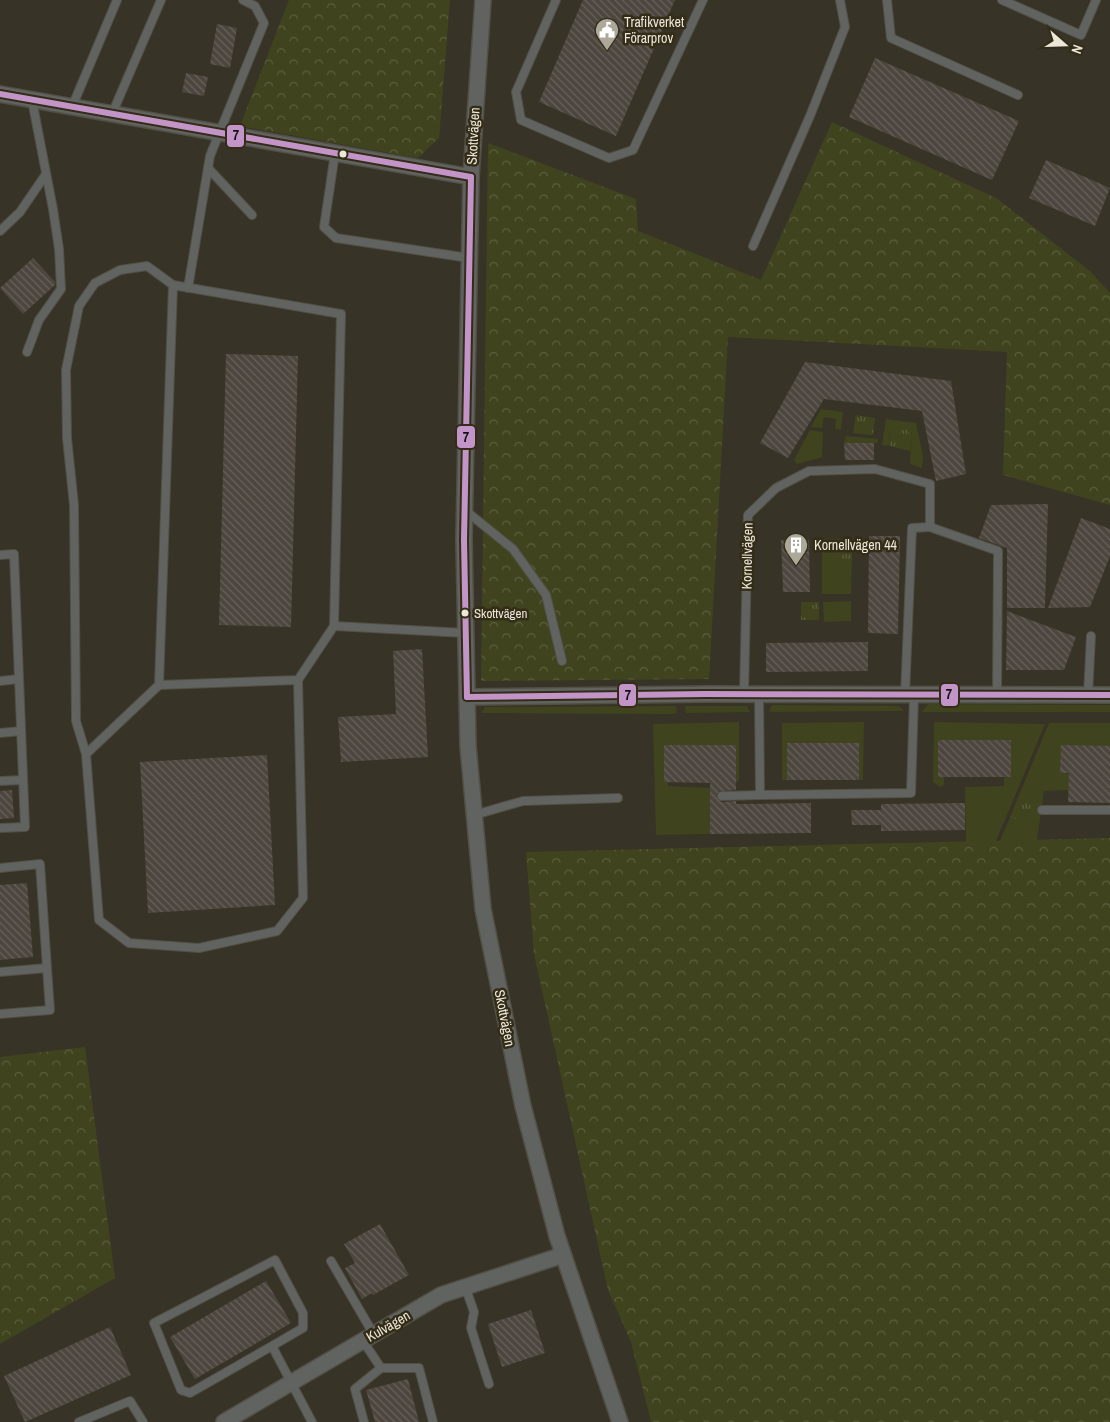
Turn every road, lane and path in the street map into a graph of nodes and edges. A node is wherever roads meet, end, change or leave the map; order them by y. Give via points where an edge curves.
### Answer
1 (117, 0) edge
2 (161, 0) edge
3 (243, 0) edge
4 (482, 0) edge
5 (556, 0) edge
6 (703, 0) edge
7 (840, 0) edge
8 (887, 0) edge
9 (1002, 0) edge
10 (1096, 0) edge
11 (0, 94) edge
12 (1018, 94) dead end
13 (32, 100) junction
14 (72, 107) junction
15 (112, 114) junction
16 (220, 132) junction
17 (335, 153) junction
18 (208, 168) junction
19 (46, 174) junction
20 (471, 177) junction
21 (252, 215) dead end
22 (0, 230) edge
23 (753, 246) dead end
24 (469, 258) junction
25 (173, 285) junction
26 (188, 288) junction
27 (27, 352) dead end
28 (464, 509) junction
29 (930, 527) junction
30 (0, 555) edge
31 (334, 626) junction
32 (465, 634) junction
33 (1091, 636) dead end
34 (562, 661) dead end
35 (19, 680) junction
36 (298, 680) junction
37 (0, 681) edge
38 (159, 685) junction
39 (744, 694) junction
40 (760, 694) junction
41 (910, 695) junction
42 (997, 695) junction
43 (1088, 695) junction
44 (1110, 695) edge
45 (467, 697) junction
46 (21, 731) junction
47 (0, 732) edge
48 (86, 754) junction
49 (23, 780) junction
50 (0, 781) edge
51 (760, 795) junction
52 (722, 796) dead end
53 (618, 798) dead end
54 (1042, 810) dead end
55 (1110, 810) edge
56 (474, 815) junction
57 (0, 828) edge
58 (0, 868) edge
59 (47, 968) junction
60 (0, 972) edge
61 (0, 1014) edge
62 (563, 1255) junction
63 (331, 1261) dead end
64 (465, 1286) junction
65 (368, 1338) junction
66 (272, 1346) junction
67 (381, 1368) junction
68 (292, 1382) junction
69 (488, 1384) dead end
70 (79, 1422) edge
71 (143, 1422) edge
72 (224, 1422) edge
73 (312, 1422) edge
74 (364, 1422) edge
75 (433, 1422) edge
76 (620, 1422) edge

1 - 14 lane
2 - 15 lane
3 - 16 lane via 255,6 264,23
4 - 20 street, Skottvägen
5 - 6 lane via 516,92 521,120 609,158 633,150
7 - 23 lane via 845,27
8 - 12 lane via 891,38
9 - 10 lane via 1080,34
11 - 13 street
13 - 14 street
13 - 19 lane
14 - 15 street
15 - 16 street
16 - 17 street
16 - 18 lane
17 - 20 street
17 - 24 lane via 324,227 336,238
18 - 21 lane
18 - 26 lane
19 - 22 lane via 20,212
19 - 27 lane via 59,249 61,289 39,320
20 - 24 street, Skottvägen
24 - 28 street, Skottvägen
25 - 26 lane
25 - 38 lane
25 - 48 lane via 147,266 120,270 95,283 79,306 66,370 67,438 74,505 76,721
26 - 31 lane via 341,314
28 - 32 street, Skottvägen
28 - 34 lane via 513,549 546,595
29 - 39 lane, Kornellvägen via 930,484 875,469 809,471 776,488 748,515
29 - 41 lane via 912,528
29 - 42 lane via 998,551
30 - 35 lane via 14,554
31 - 32 lane
31 - 36 lane
32 - 45 street, Skottvägen
33 - 43 lane
35 - 37 lane
35 - 46 lane
36 - 38 lane
36 - 48 lane via 303,898 277,931 199,948 129,943 100,920
38 - 48 lane
39 - 40 street
39 - 45 street
40 - 41 street
40 - 51 lane
41 - 42 street
41 - 51 lane via 910,793
42 - 43 street
43 - 44 street
45 - 56 street, Skottvägen
46 - 47 lane
46 - 49 lane
49 - 50 lane
49 - 57 lane via 25,827
51 - 52 lane
53 - 56 lane via 523,801
54 - 55 lane
56 - 62 street, Skottvägen via 483,909 523,1106
58 - 59 lane via 40,864
59 - 60 lane
59 - 61 lane via 50,1010
62 - 64 street, Kulvägen
62 - 76 street, Skottvägen
63 - 65 lane
64 - 65 street, Kulvägen via 441,1295
64 - 69 lane via 474,1312 471,1328
65 - 67 lane
65 - 68 street, Kulvägen
66 - 66 lane via 303,1328 303,1312 275,1260 154,1323 181,1390 190,1393
66 - 68 lane
67 - 74 lane via 355,1389
67 - 75 lane via 419,1368
68 - 72 street, Kulvägen
68 - 73 lane
70 - 71 lane via 130,1401

